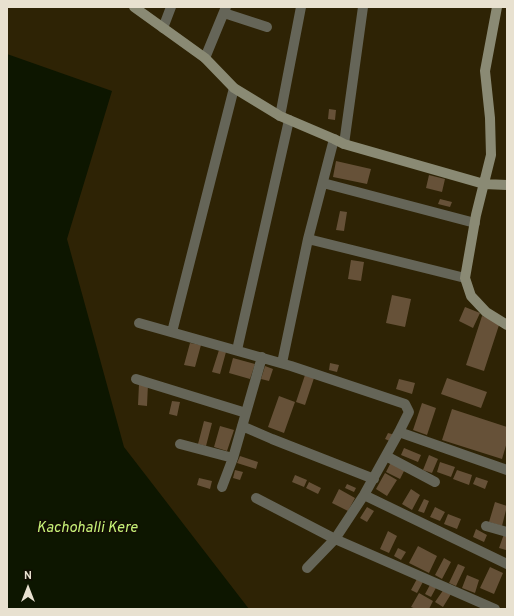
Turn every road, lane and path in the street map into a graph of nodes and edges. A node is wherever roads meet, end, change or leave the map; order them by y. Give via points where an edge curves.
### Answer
1 (134, 7) edge
2 (171, 7) edge
3 (301, 7) edge
4 (363, 7) edge
5 (498, 7) edge
6 (225, 10) edge
7 (267, 27) dead end
8 (162, 28) junction
9 (205, 58) junction
10 (234, 88) junction
11 (284, 118) junction
12 (334, 138) junction
13 (344, 144) junction
14 (323, 183) junction
15 (484, 184) junction
16 (507, 185) edge
17 (475, 223) junction
18 (308, 238) junction
19 (465, 278) junction
20 (139, 323) dead end
21 (507, 325) edge
22 (172, 332) junction
23 (237, 350) junction
24 (262, 357) junction
25 (282, 363) junction
26 (136, 379) dead end
27 (246, 413) junction
28 (242, 426) junction
29 (399, 432) junction
30 (180, 444) dead end
31 (386, 456) junction
32 (233, 458) junction
33 (507, 470) edge
34 (374, 479) junction
35 (435, 482) dead end
36 (222, 487) dead end
37 (364, 495) junction
38 (256, 498) dead end
39 (486, 526) dead end
40 (507, 532) edge
41 (335, 539) junction
42 (507, 564) edge
43 (307, 568) dead end
44 (495, 609) edge

1 - 8 street
2 - 8 street
3 - 11 street
4 - 13 street
5 - 15 street via 485,71 492,155
6 - 7 street
6 - 9 street
8 - 9 street
9 - 10 street
10 - 11 street
10 - 22 street
11 - 12 street
11 - 23 street
12 - 13 street
12 - 14 street
13 - 15 street
14 - 17 street
14 - 18 street
15 - 16 street
15 - 17 street
17 - 19 street
18 - 19 street
18 - 25 street
19 - 21 street via 471,296 486,312
20 - 22 street
22 - 23 street
23 - 24 street
24 - 25 street
24 - 27 street
25 - 29 street via 405,404 408,412
26 - 27 street
27 - 28 street
28 - 32 street
28 - 34 street
29 - 31 street
29 - 33 street
30 - 32 street
31 - 34 street
31 - 35 street
32 - 36 street
34 - 37 street
37 - 41 street
37 - 42 street
38 - 41 street
39 - 40 street
41 - 43 street
41 - 44 street

